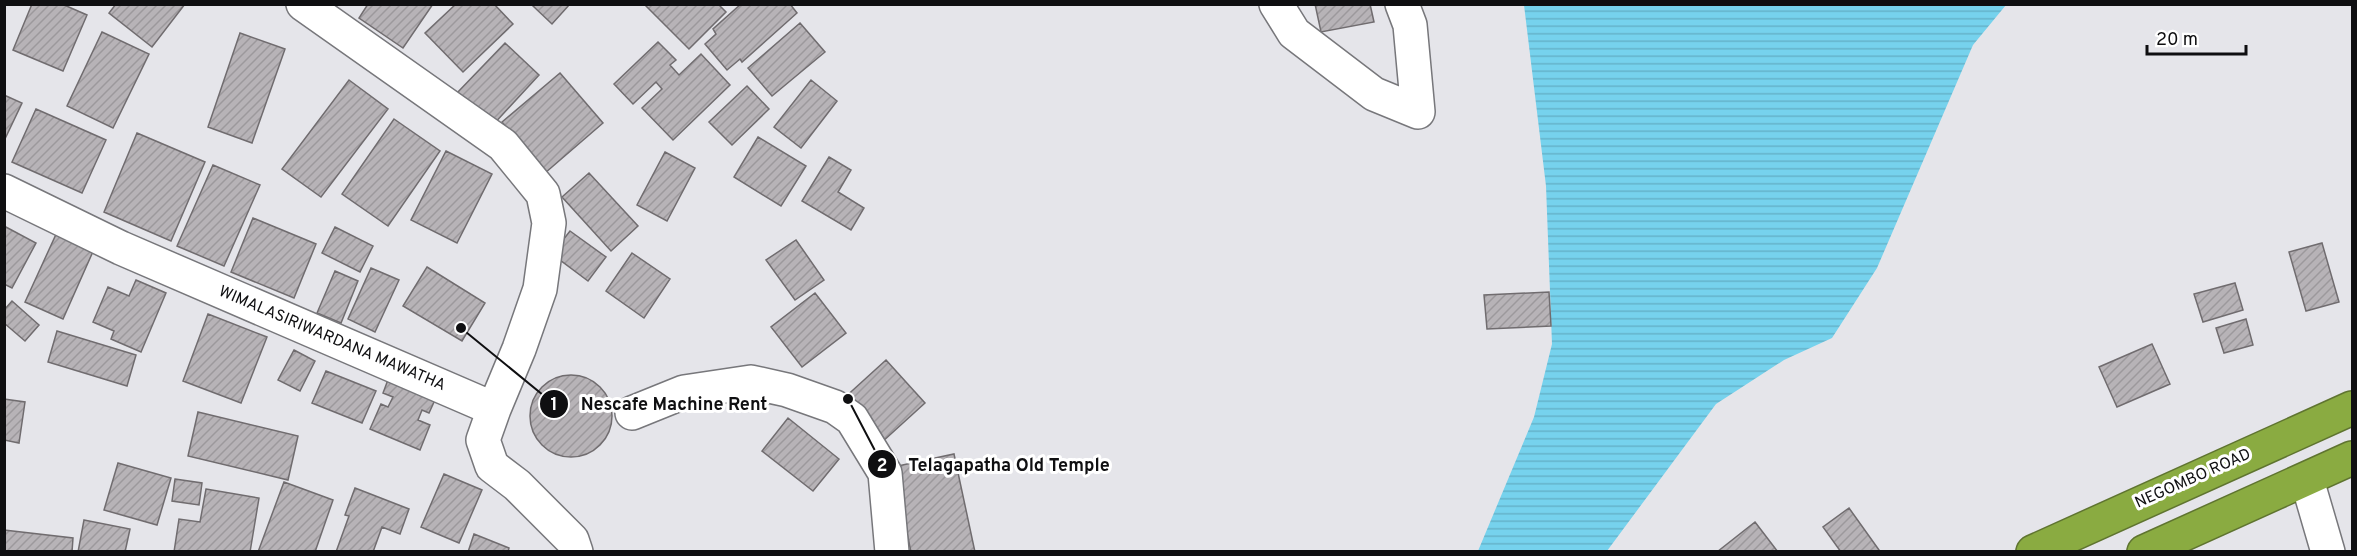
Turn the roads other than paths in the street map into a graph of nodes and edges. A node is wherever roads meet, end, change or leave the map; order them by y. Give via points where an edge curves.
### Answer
1 (303, 4) edge
2 (1276, 4) edge
3 (1402, 4) edge
4 (4, 191) edge
5 (494, 409) junction
6 (2345, 410) edge
7 (632, 413) dead end
8 (2352, 458) edge
9 (2307, 480) junction
10 (576, 552) edge
11 (892, 552) edge
12 (2034, 552) edge
13 (2144, 552) edge
14 (2328, 552) edge

1 - 5 street via 503,145 543,194 549,223 540,289
2 - 3 street via 1294,33 1374,94 1418,112 1410,25
4 - 5 street, WIMALASIRIWARDANA MAWATHA via 121,248
5 - 10 street via 483,440 492,466 517,485 572,540
6 - 12 highway, NEGOMBO ROAD
7 - 11 street via 684,392 752,382 835,407 852,419 885,473
8 - 9 highway
9 - 13 highway
9 - 14 street

